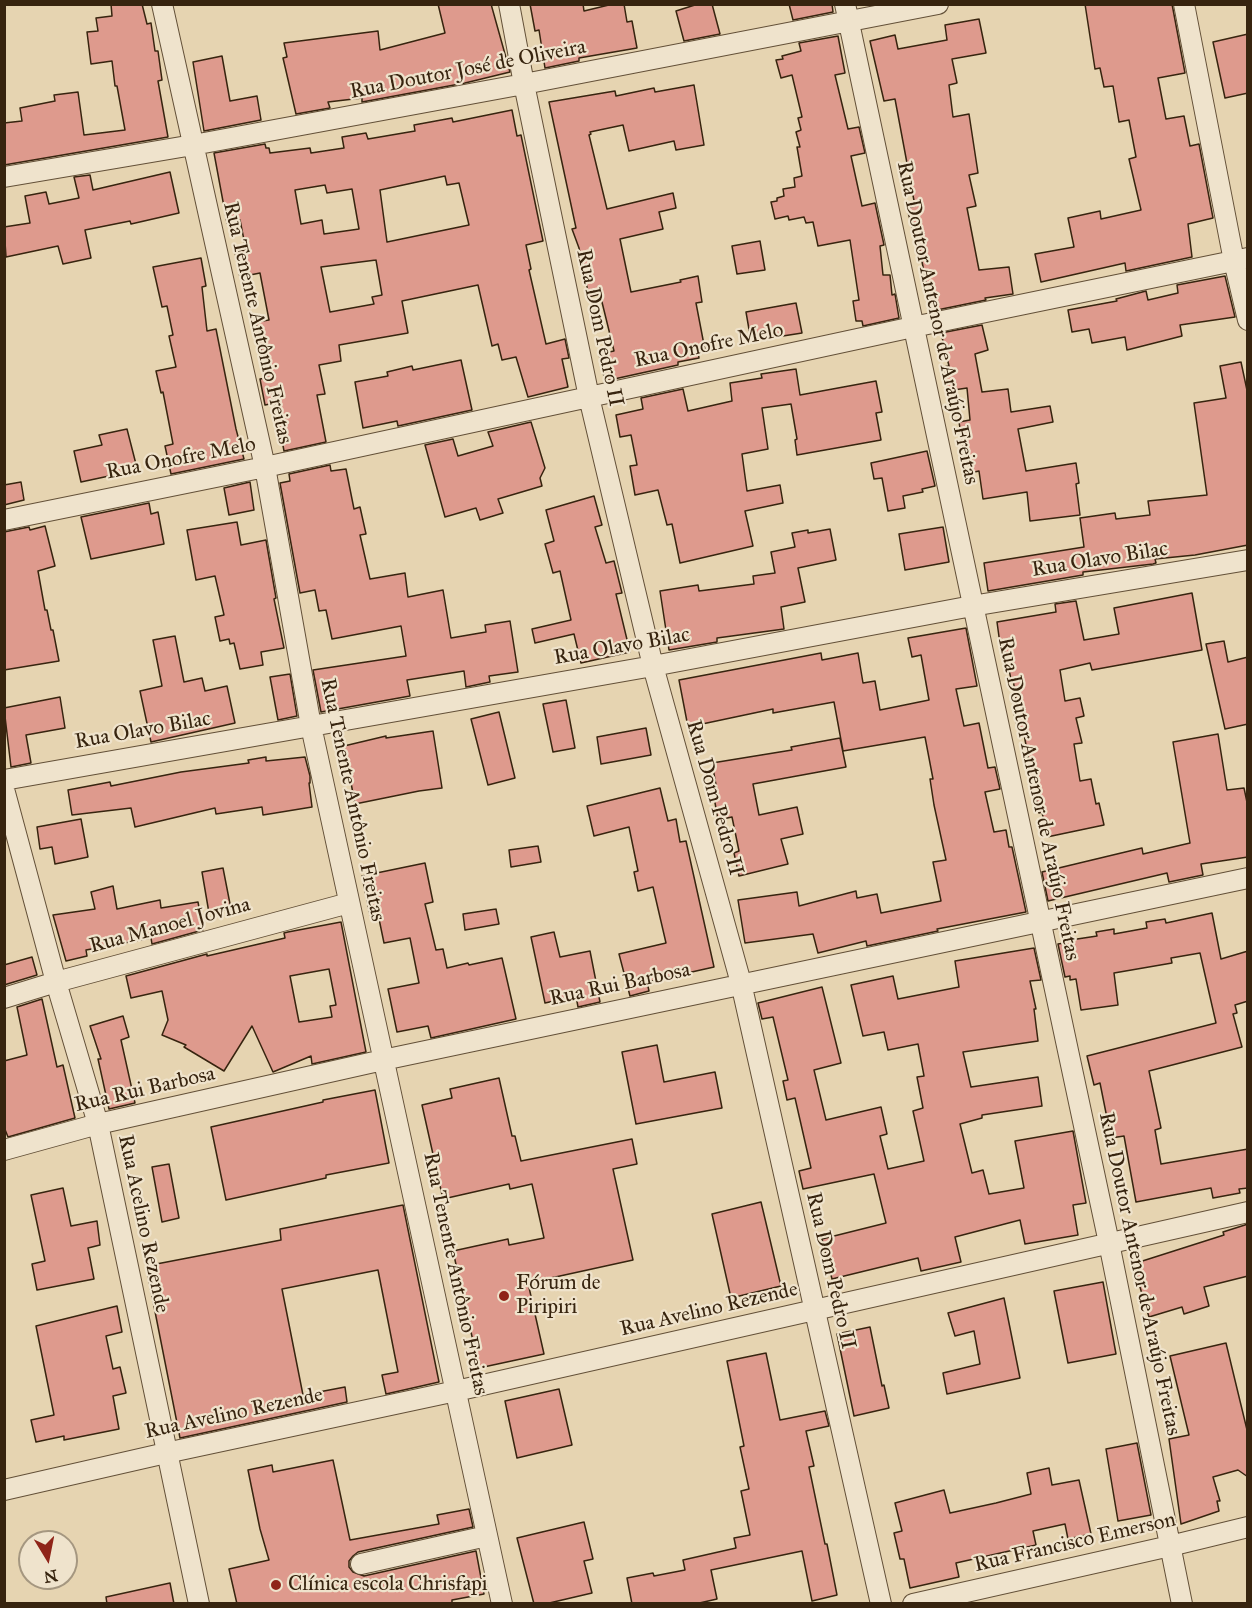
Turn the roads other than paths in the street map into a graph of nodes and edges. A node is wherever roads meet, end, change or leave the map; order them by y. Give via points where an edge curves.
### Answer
1 (162, 4) edge
2 (509, 4) edge
3 (938, 4) edge
4 (1184, 4) edge
5 (847, 13) edge
6 (524, 84) junction
7 (193, 145) junction
8 (4, 177) edge
9 (1241, 259) edge
10 (1248, 320) edge
11 (913, 327) junction
12 (589, 397) junction
13 (265, 467) junction
14 (4, 520) edge
15 (1248, 560) edge
16 (972, 606) junction
17 (653, 666) junction
18 (311, 726) junction
19 (4, 780) edge
20 (4, 789) edge
21 (1248, 878) edge
22 (349, 903) junction
23 (1040, 922) junction
24 (56, 982) junction
25 (741, 983) junction
26 (4, 998) edge
27 (383, 1060) junction
28 (98, 1124) junction
29 (4, 1150) edge
30 (1248, 1212) edge
31 (1109, 1243) junction
32 (814, 1311) junction
33 (456, 1391) junction
34 (166, 1453) junction
35 (4, 1490) edge
36 (1248, 1527) edge
37 (487, 1536) junction
38 (1170, 1546) junction
39 (361, 1564) dead end
40 (199, 1604) edge
41 (502, 1604) edge
42 (881, 1604) edge
43 (912, 1604) edge
44 (1182, 1604) edge

1 - 7 street, Rua Tenente Antônio Freitas
2 - 6 street, Rua Dom Pedro II
3 - 5 street, Rua Doutor José de Oliveira
4 - 9 street
5 - 6 street, Rua Doutor José de Oliveira
5 - 11 street, Rua Doutor Antenor de Araújo Freitas
6 - 7 street, Rua Doutor José de Oliveira
6 - 12 street, Rua Dom Pedro II
7 - 8 street, Rua Doutor José de Oliveira
7 - 13 street, Rua Tenente Antônio Freitas
9 - 10 street
9 - 11 street, Rua Onofre Melo
11 - 12 street, Rua Onofre Melo
11 - 16 street, Rua Doutor Antenor de Araújo Freitas
12 - 13 street, Rua Onofre Melo
12 - 17 street, Rua Dom Pedro II
13 - 14 street, Rua Onofre Melo
13 - 18 street, Rua Tenente Antônio Freitas
15 - 16 street, Rua Olavo Bilac
16 - 17 street, Rua Olavo Bilac
16 - 23 street, Rua Doutor Antenor de Araújo Freitas
17 - 18 street, Rua Olavo Bilac
17 - 25 street, Rua Dom Pedro II
18 - 19 street, Rua Olavo Bilac
18 - 22 street, Rua Tenente Antônio Freitas
20 - 24 street, Rua Acelino Rezende
21 - 23 street, Rua Rui Barbosa
22 - 24 street, Rua Manoel Jovina
22 - 27 street, Rua Tenente Antônio Freitas
23 - 25 street, Rua Rui Barbosa
23 - 31 street, Rua Doutor Antenor de Araújo Freitas
24 - 26 street, Rua Manoel Jovina
24 - 28 street, Rua Acelino Rezende
25 - 27 street, Rua Rui Barbosa
25 - 32 street, Rua Dom Pedro II
27 - 28 street, Rua Rui Barbosa
27 - 33 street, Rua Tenente Antônio Freitas
28 - 29 street, Rua Rui Barbosa
28 - 34 street, Rua Acelino Rezende
30 - 31 street, Rua Avelino Rezende
31 - 32 street, Rua Avelino Rezende
31 - 38 street, Rua Doutor Antenor de Araújo Freitas
32 - 33 street, Rua Avelino Rezende
32 - 42 street, Rua Dom Pedro II
33 - 34 street, Rua Avelino Rezende
33 - 37 street, Rua Tenente Antônio Freitas
34 - 35 street, Rua Avelino Rezende
34 - 40 street, Rua Acelino Rezende
36 - 38 street, Rua Francisco Emerson
37 - 39 street
37 - 41 street, Rua Tenente Antônio Freitas
38 - 43 street, Rua Francisco Emerson
38 - 44 street, Rua Doutor Antenor de Araújo Freitas

